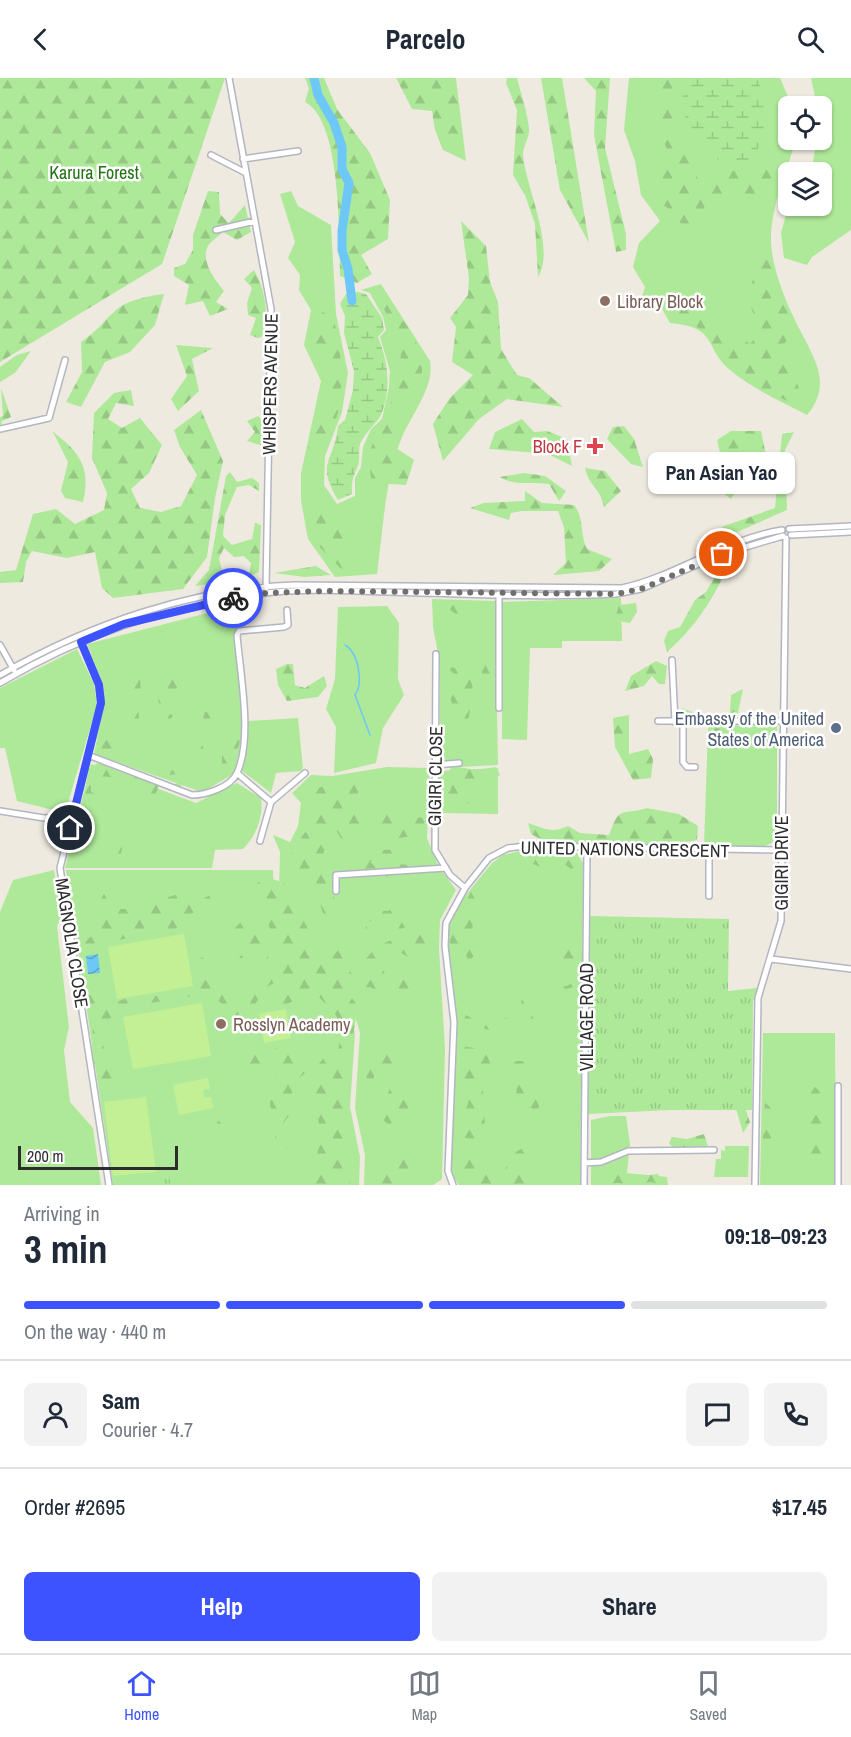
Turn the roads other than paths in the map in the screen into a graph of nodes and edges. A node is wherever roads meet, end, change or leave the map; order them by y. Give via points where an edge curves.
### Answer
1 (229, 78) edge
2 (298, 152) dead end
3 (211, 155) dead end
4 (243, 159) junction
5 (246, 173) junction
6 (255, 221) junction
7 (216, 230) dead end
8 (65, 360) dead end
9 (0, 429) edge
10 (851, 526) edge
11 (851, 532) edge
12 (786, 534) junction
13 (266, 586) junction
14 (450, 590) junction
15 (267, 593) junction
16 (499, 594) junction
17 (286, 610) dead end
18 (80, 639) junction
19 (0, 645) edge
20 (435, 654) dead end
21 (672, 660) dead end
22 (15, 669) junction
23 (0, 675) edge
24 (0, 683) edge
25 (500, 708) dead end
26 (658, 721) dead end
27 (675, 722) junction
28 (683, 722) junction
29 (782, 722) junction
30 (88, 756) junction
31 (459, 763) dead end
32 (435, 765) junction
33 (695, 767) dead end
34 (237, 773) junction
35 (304, 773) dead end
36 (271, 802) junction
37 (0, 811) edge
38 (72, 817) junction
39 (260, 841) dead end
40 (587, 848) junction
41 (709, 850) junction
42 (782, 850) junction
43 (446, 868) junction
44 (465, 888) junction
45 (336, 891) dead end
46 (708, 896) dead end
47 (771, 958) junction
48 (851, 969) edge
49 (838, 1086) dead end
50 (714, 1150) dead end
51 (584, 1163) junction
52 (109, 1185) edge
53 (453, 1185) edge
54 (584, 1185) edge
55 (755, 1185) edge
56 (838, 1185) edge

1 - 4 street, WHISPERS AVENUE
2 - 4 street
3 - 5 street
4 - 5 street, WHISPERS AVENUE
5 - 6 street, WHISPERS AVENUE
6 - 7 street
6 - 13 street, WHISPERS AVENUE via 272,309
8 - 9 street via 49,418
10 - 12 street
11 - 12 street
12 - 14 street via 736,542 622,588
12 - 16 street via 722,554 627,593
12 - 29 street, GIGIRI DRIVE
13 - 14 street
13 - 15 street, WHISPERS AVENUE
13 - 18 street via 137,614
14 - 15 street
14 - 16 street
15 - 18 street via 169,612
16 - 25 street
17 - 34 street via 288,625 239,631 237,635 244,736
18 - 22 street
18 - 30 street, MAGNOLIA CLOSE via 99,685 101,703
19 - 22 street
20 - 32 street, GIGIRI CLOSE
21 - 27 street
22 - 23 street
22 - 24 street
26 - 27 street
27 - 28 street
28 - 29 street
28 - 33 street via 684,765
29 - 42 street, GIGIRI DRIVE
30 - 34 street via 192,795 212,791
30 - 38 street, MAGNOLIA CLOSE
31 - 32 street
32 - 43 street, GIGIRI CLOSE via 434,840
34 - 36 street
35 - 36 street
36 - 39 street
37 - 38 street via 44,818
38 - 52 street, MAGNOLIA CLOSE via 60,868
40 - 41 street, UNITED NATIONS CRESCENT
40 - 44 street, UNITED NATIONS CRESCENT via 508,848 489,858
40 - 51 street, VILLAGE ROAD
41 - 42 street, UNITED NATIONS CRESCENT
41 - 46 street
42 - 47 street, GIGIRI DRIVE via 782,921
43 - 44 street, GIGIRI CLOSE
43 - 45 street via 336,875
44 - 53 street, UNITED NATIONS CRESCENT via 452,907 445,931 454,1022 448,1171
47 - 48 street
47 - 55 street, GIGIRI DRIVE via 757,1005
49 - 56 street
50 - 51 street via 628,1151 601,1162
51 - 54 street, VILLAGE ROAD

